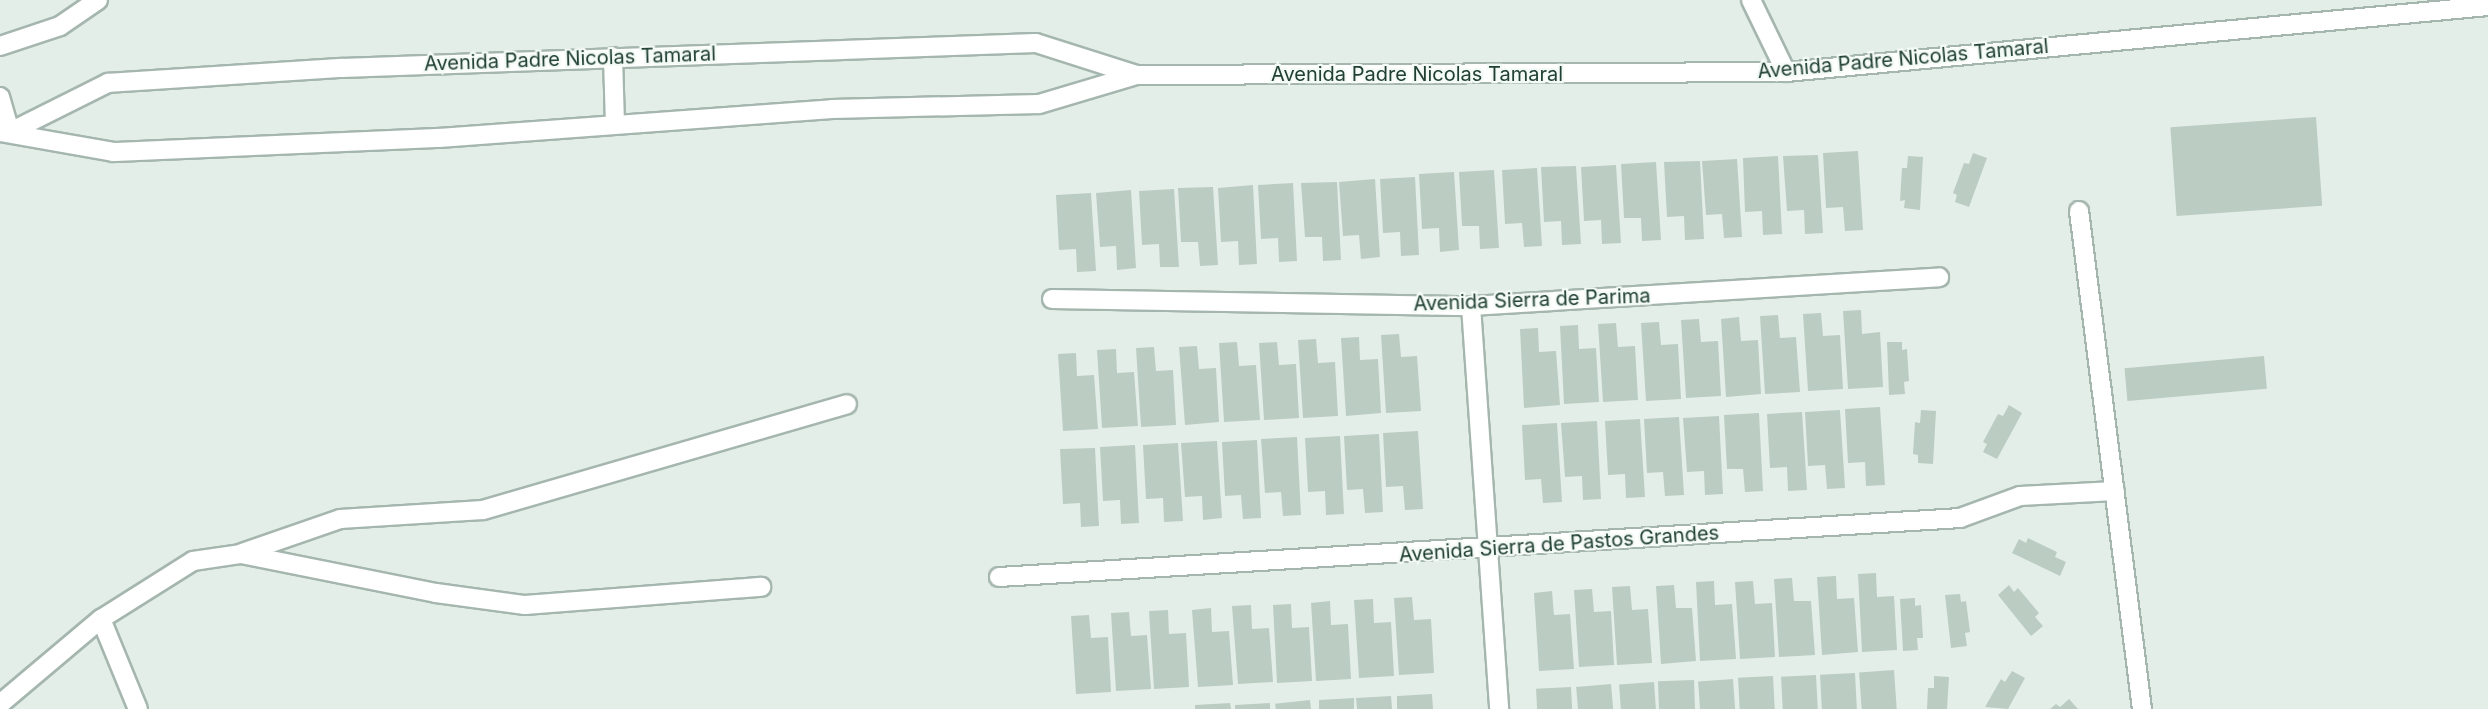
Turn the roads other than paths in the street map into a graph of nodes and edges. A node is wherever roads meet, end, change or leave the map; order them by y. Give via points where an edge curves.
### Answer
1 (98, 0) edge
2 (1751, 0) edge
3 (2488, 6) edge
4 (0, 46) edge
5 (613, 57) junction
6 (1786, 72) junction
7 (1136, 75) junction
8 (0, 97) edge
9 (615, 123) junction
10 (5, 132) edge
11 (2079, 210) dead end
12 (1939, 277) dead end
13 (1052, 299) dead end
14 (1472, 306) junction
15 (847, 404) dead end
16 (2115, 491) junction
17 (1489, 549) junction
18 (241, 554) junction
19 (999, 576) dead end
20 (761, 587) dead end
21 (101, 619) junction
22 (0, 704) edge
23 (138, 709) edge
24 (1499, 709) edge
25 (2142, 709) edge

1 - 4 street via 60,26
2 - 6 street
3 - 6 street, Avenida Padre Nicolas Tamaral
5 - 7 street, Avenida Padre Nicolas Tamaral via 1036,43
5 - 9 street
5 - 10 street, Avenida Padre Nicolas Tamaral via 108,83
6 - 7 street, Avenida Padre Nicolas Tamaral
7 - 9 street, Avenida Padre Nicolas Tamaral via 1039,104 832,110
8 - 10 street
9 - 10 street, Avenida Padre Nicolas Tamaral via 439,138 113,152
11 - 16 street
12 - 14 street, Avenida Sierra de Parima
13 - 14 street, Avenida Sierra de Parima
14 - 17 street
15 - 18 street via 483,510 340,519
16 - 17 street, Avenida Sierra de Pastos Grandes via 2020,496 1960,518
16 - 25 street
17 - 19 street, Avenida Sierra de Pastos Grandes
17 - 24 street
18 - 20 street via 436,593 525,605
18 - 21 street via 193,561
21 - 22 street
21 - 23 street

